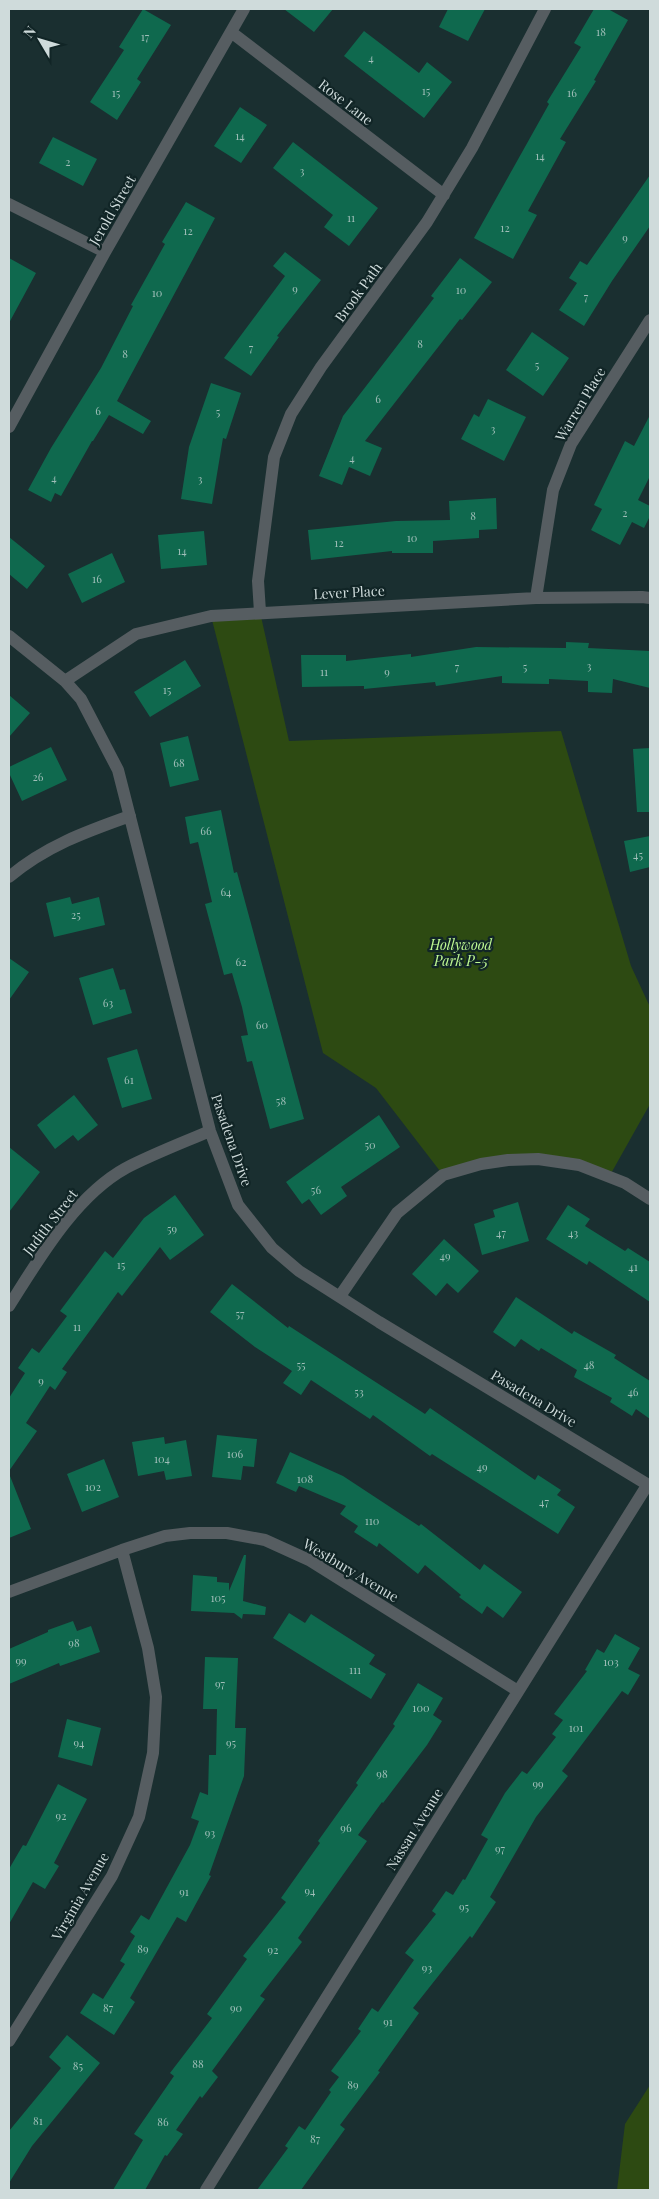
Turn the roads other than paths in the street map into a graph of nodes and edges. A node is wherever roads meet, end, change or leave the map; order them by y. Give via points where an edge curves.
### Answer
1 (244, 9) edge
2 (545, 9) edge
3 (231, 32) junction
4 (444, 195) junction
5 (9, 204) edge
6 (105, 252) junction
7 (650, 320) edge
8 (9, 428) edge
9 (536, 598) junction
10 (650, 598) edge
11 (260, 612) junction
12 (9, 636) edge
13 (65, 681) junction
14 (130, 816) junction
15 (9, 877) edge
16 (210, 1131) junction
17 (650, 1199) edge
18 (340, 1296) junction
19 (9, 1306) edge
20 (649, 1485) edge
21 (122, 1550) junction
22 (9, 1592) edge
23 (518, 1691) junction
24 (9, 2041) edge
25 (206, 2190) edge

1 - 3 street, Jerold Street
2 - 4 street, Brook Path
3 - 4 street, Rose Lane
3 - 6 street, Jerold Street
4 - 11 street, Brook Path via 321,367 292,414 274,457 258,581
5 - 6 street
6 - 8 street, Jerold Street
7 - 9 street, Warren Place via 571,444 553,490
9 - 10 street, Lever Place
9 - 11 street, Lever Place
11 - 13 street, Lever Place via 211,616 136,634
12 - 13 street, Pasadena Drive
13 - 14 street, Pasadena Drive via 81,699 118,770
14 - 15 street via 76,836 30,860
14 - 16 street, Pasadena Drive
16 - 18 street, Pasadena Drive via 238,1205 272,1248 299,1271
16 - 19 street, Judith Street via 125,1169 90,1196 70,1216
17 - 18 street via 624,1183 579,1165 538,1159 482,1164 443,1175 397,1213
18 - 20 street, Pasadena Drive
20 - 23 street, Nassau Avenue
21 - 22 street, Westbury Avenue
21 - 23 street, Westbury Avenue via 165,1536 190,1533 227,1533 265,1540 309,1560
21 - 24 street, Virginia Avenue via 148,1648 156,1697 153,1753 139,1817 112,1876
23 - 25 street, Nassau Avenue

